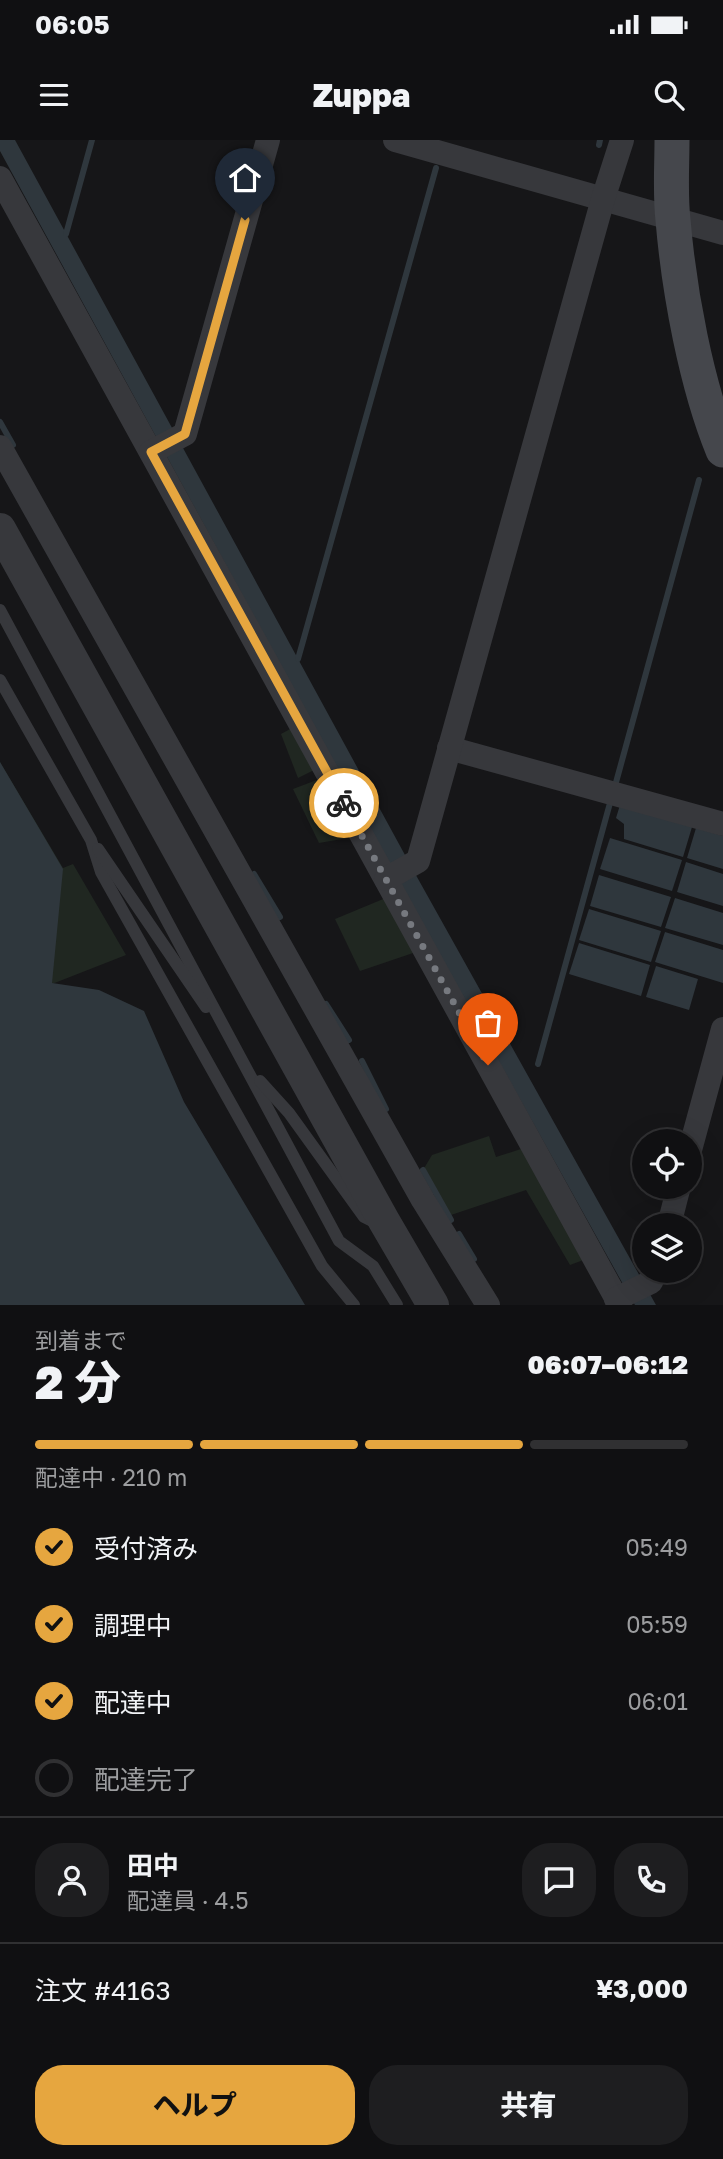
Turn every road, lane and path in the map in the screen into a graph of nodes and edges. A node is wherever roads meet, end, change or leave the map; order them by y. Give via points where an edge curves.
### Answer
1 (268, 140) edge
2 (395, 140) edge
3 (622, 140) edge
4 (672, 140) edge
5 (0, 178) edge
6 (603, 199) junction
7 (672, 219) junction
8 (723, 233) edge
9 (0, 447) edge
10 (723, 450) edge
11 (153, 451) junction
12 (0, 529) edge
13 (0, 610) edge
14 (0, 680) edge
15 (449, 748) junction
16 (723, 824) edge
17 (92, 840) junction
18 (389, 877) junction
19 (723, 1029) edge
20 (246, 1067) junction
21 (696, 1129) edge
22 (389, 1230) junction
23 (643, 1283) edge
24 (619, 1300) edge
25 (354, 1305) edge
26 (397, 1305) edge
27 (433, 1305) edge
28 (488, 1305) edge

1 - 11 street via 185,434
2 - 6 street
3 - 6 street
4 - 7 main road
5 - 11 street
6 - 7 street
6 - 15 street
7 - 8 street
7 - 10 main road via 694,355
9 - 28 street via 424,1200
11 - 18 street
12 - 22 street
13 - 20 lane
14 - 17 lane
15 - 16 street
15 - 18 street via 418,861
17 - 20 lane
17 - 25 lane via 101,872 322,1266
18 - 24 street
19 - 21 street
20 - 22 lane via 289,1113 364,1217
20 - 26 lane via 339,1241 373,1266
22 - 27 street
23 - 24 street

